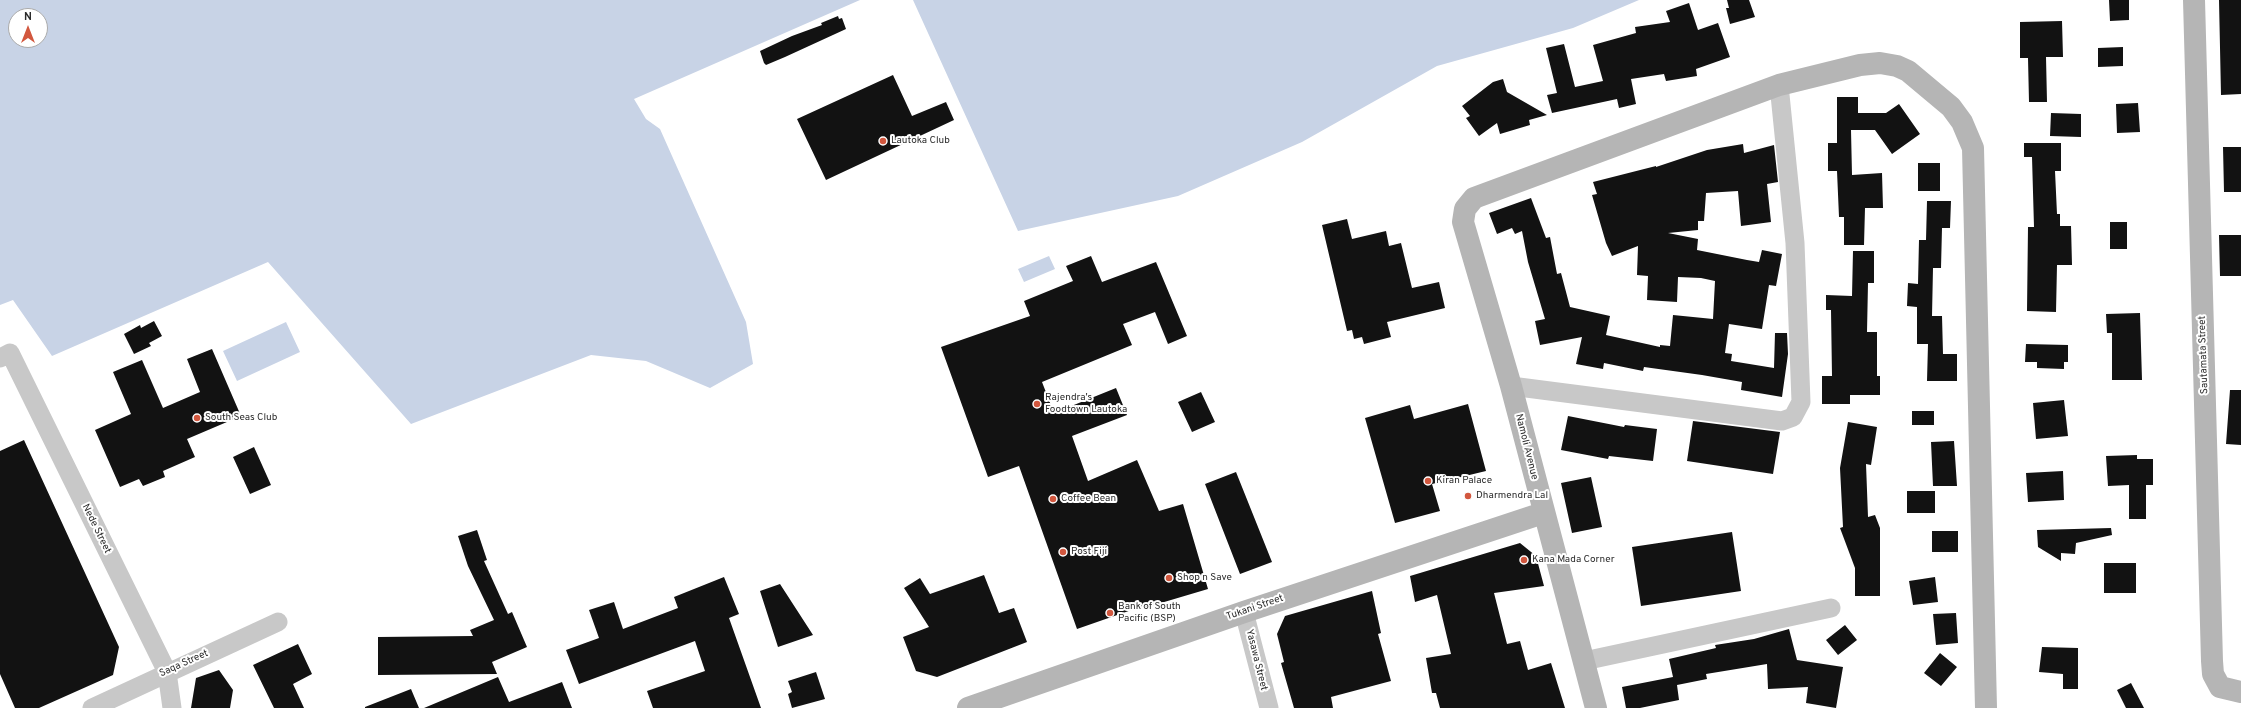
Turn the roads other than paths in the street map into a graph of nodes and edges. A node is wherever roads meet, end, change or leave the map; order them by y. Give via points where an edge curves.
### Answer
1 (2194, 0) edge
2 (1779, 85) junction
3 (5, 355) edge
4 (1510, 386) junction
5 (1543, 513) junction
6 (1831, 608) dead end
7 (1244, 612) junction
8 (278, 622) dead end
9 (1584, 661) junction
10 (167, 672) junction
11 (2241, 692) edge
12 (1991, 706) edge
13 (975, 707) edge
14 (92, 708) edge
15 (172, 708) edge
16 (1269, 708) edge
17 (1596, 708) edge

1 - 11 street, Sautamata Street via 2212,661 2213,674 2220,687
2 - 4 street, Namoli Avenue via 1474,198 1465,209 1463,222
2 - 4 street via 1795,243 1801,402 1793,417 1782,421
2 - 12 street via 1860,65 1880,63 1897,66 1908,71 1951,107 1970,136 1973,148
3 - 10 street, Nede Street
4 - 5 street, Namoli Avenue
5 - 7 street, Tukani Street
5 - 9 street, Namoli Avenue
6 - 9 street
7 - 13 street, Tukani Street
7 - 16 street, Yasawa Street
8 - 10 street, Saqa Street
9 - 17 street, Namoli Avenue
10 - 14 street, Saqa Street
10 - 15 street, Nede Street

